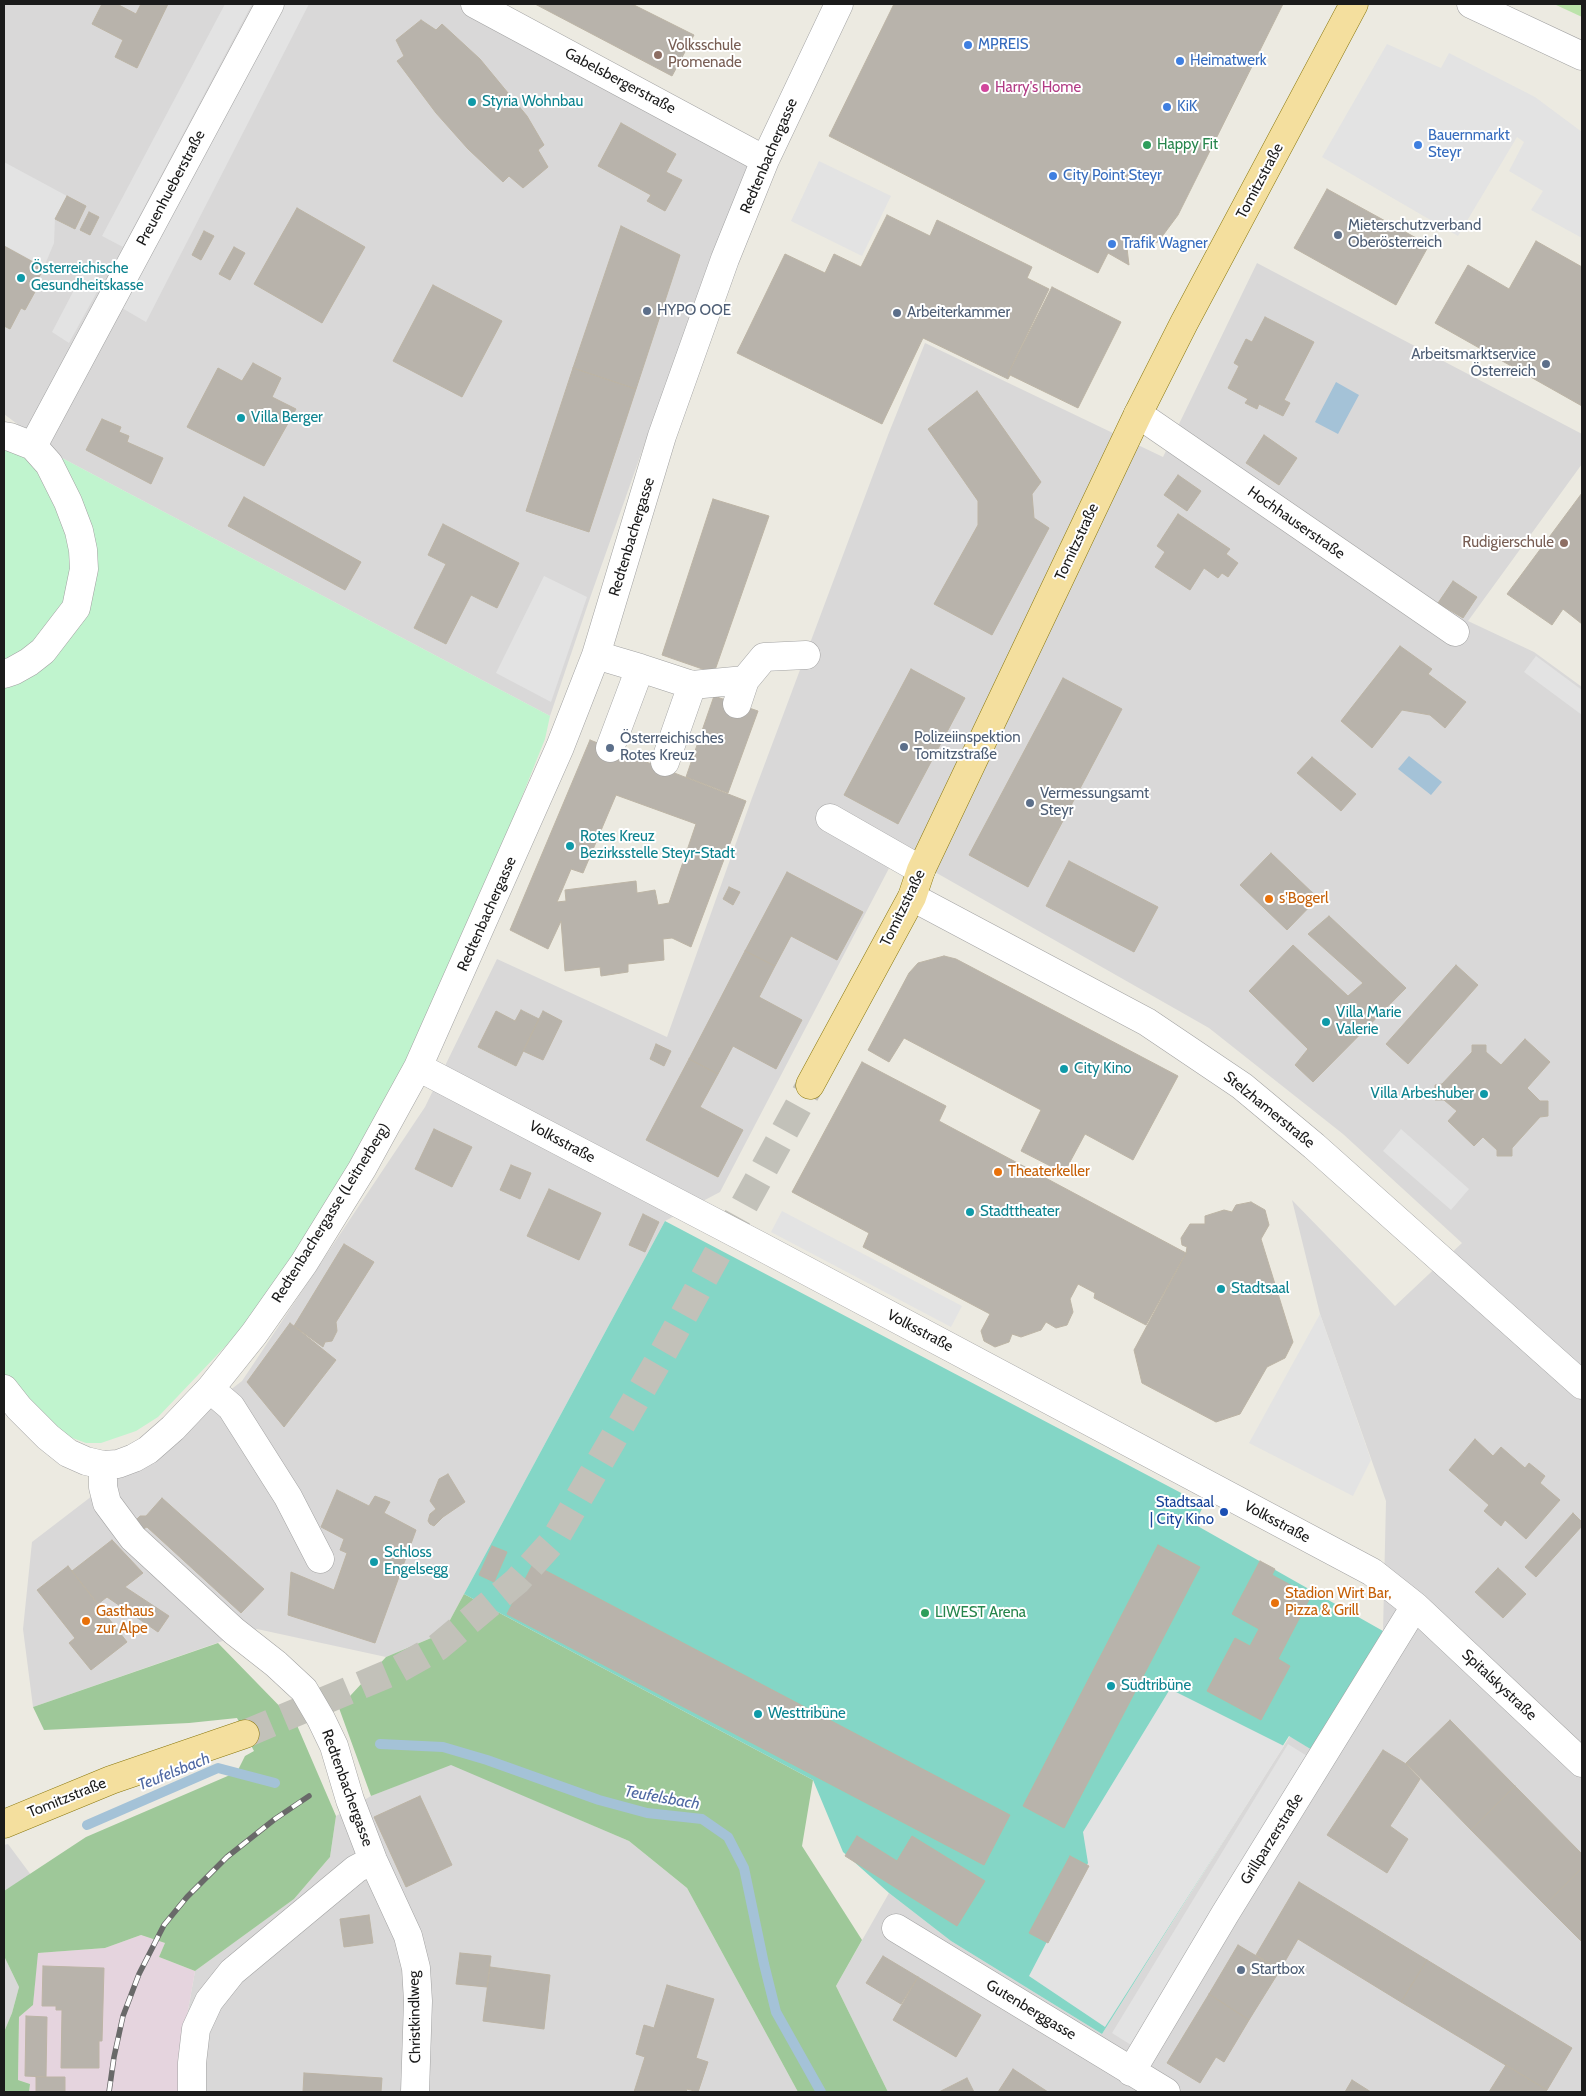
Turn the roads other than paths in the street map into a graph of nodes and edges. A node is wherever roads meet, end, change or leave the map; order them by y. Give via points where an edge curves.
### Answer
1 (270, 4) edge
2 (475, 4) edge
3 (839, 4) edge
4 (1354, 4) edge
5 (1471, 4) edge
6 (1582, 56) edge
7 (765, 160) junction
8 (1138, 414) junction
9 (4, 436) edge
10 (33, 446) junction
11 (1455, 632) dead end
12 (596, 655) junction
13 (806, 655) dead end
14 (640, 668) junction
15 (4, 674) edge
16 (692, 685) junction
17 (610, 748) dead end
18 (665, 762) dead end
19 (830, 818) dead end
20 (921, 870) junction
21 (912, 897) junction
22 (418, 1067) junction
23 (810, 1085) tunnel mouth
24 (1582, 1385) edge
25 (4, 1389) edge
26 (210, 1389) junction
27 (103, 1465) junction
28 (320, 1559) dead end
29 (1416, 1606) junction
30 (245, 1734) tunnel mouth
31 (1582, 1763) edge
32 (4, 1824) edge
33 (373, 1860) junction
34 (896, 1928) dead end
35 (1131, 2072) junction
36 (192, 2092) edge
37 (415, 2092) edge
38 (1166, 2092) edge

1 - 10 street, Preuenhueberstraße
2 - 7 street, Gabelsbergerstraße
3 - 7 street, Redtenbachergasse
4 - 8 main road, Tomitzstraße
5 - 6 street
7 - 12 street, Redtenbachergasse via 725,259 662,436
8 - 11 street, Hochhauserstraße
8 - 20 main road, Tomitzstraße
9 - 10 street
10 - 15 street via 49,464 68,502 79,531 84,569 76,608 43,651 21,667
12 - 14 street
12 - 22 street, Redtenbachergasse via 560,747
13 - 16 street via 764,657 741,692
14 - 16 street
14 - 17 street
16 - 18 street
19 - 20 street
20 - 21 main road, Tomitzstraße
21 - 23 main road, Tomitzstraße
21 - 24 street, Stelzhamerstraße via 1148,1022 1242,1086
22 - 26 street, Redtenbachergasse (Leitnerberg) via 362,1169 304,1263
22 - 29 street, Volksstraße via 1372,1572
25 - 27 street via 48,1437 68,1453 86,1462
26 - 27 street, Redtenbachergasse (Leitnerberg) via 148,1450 118,1464
26 - 28 street via 231,1407 288,1497
27 - 33 street, Redtenbachergasse via 103,1487 108,1503 132,1538 304,1690 334,1746
29 - 31 street, Spitalskystraße
29 - 35 street, Grillparzerstraße
30 - 32 main road, Tomitzstraße via 111,1780
33 - 36 street, Redtenbachergasse via 356,1869 232,1972 209,2001 196,2029
33 - 37 street, Christkindlweg via 408,1936 416,1968
34 - 35 street, Gutenberggasse
35 - 38 street, Gutenberggasse

